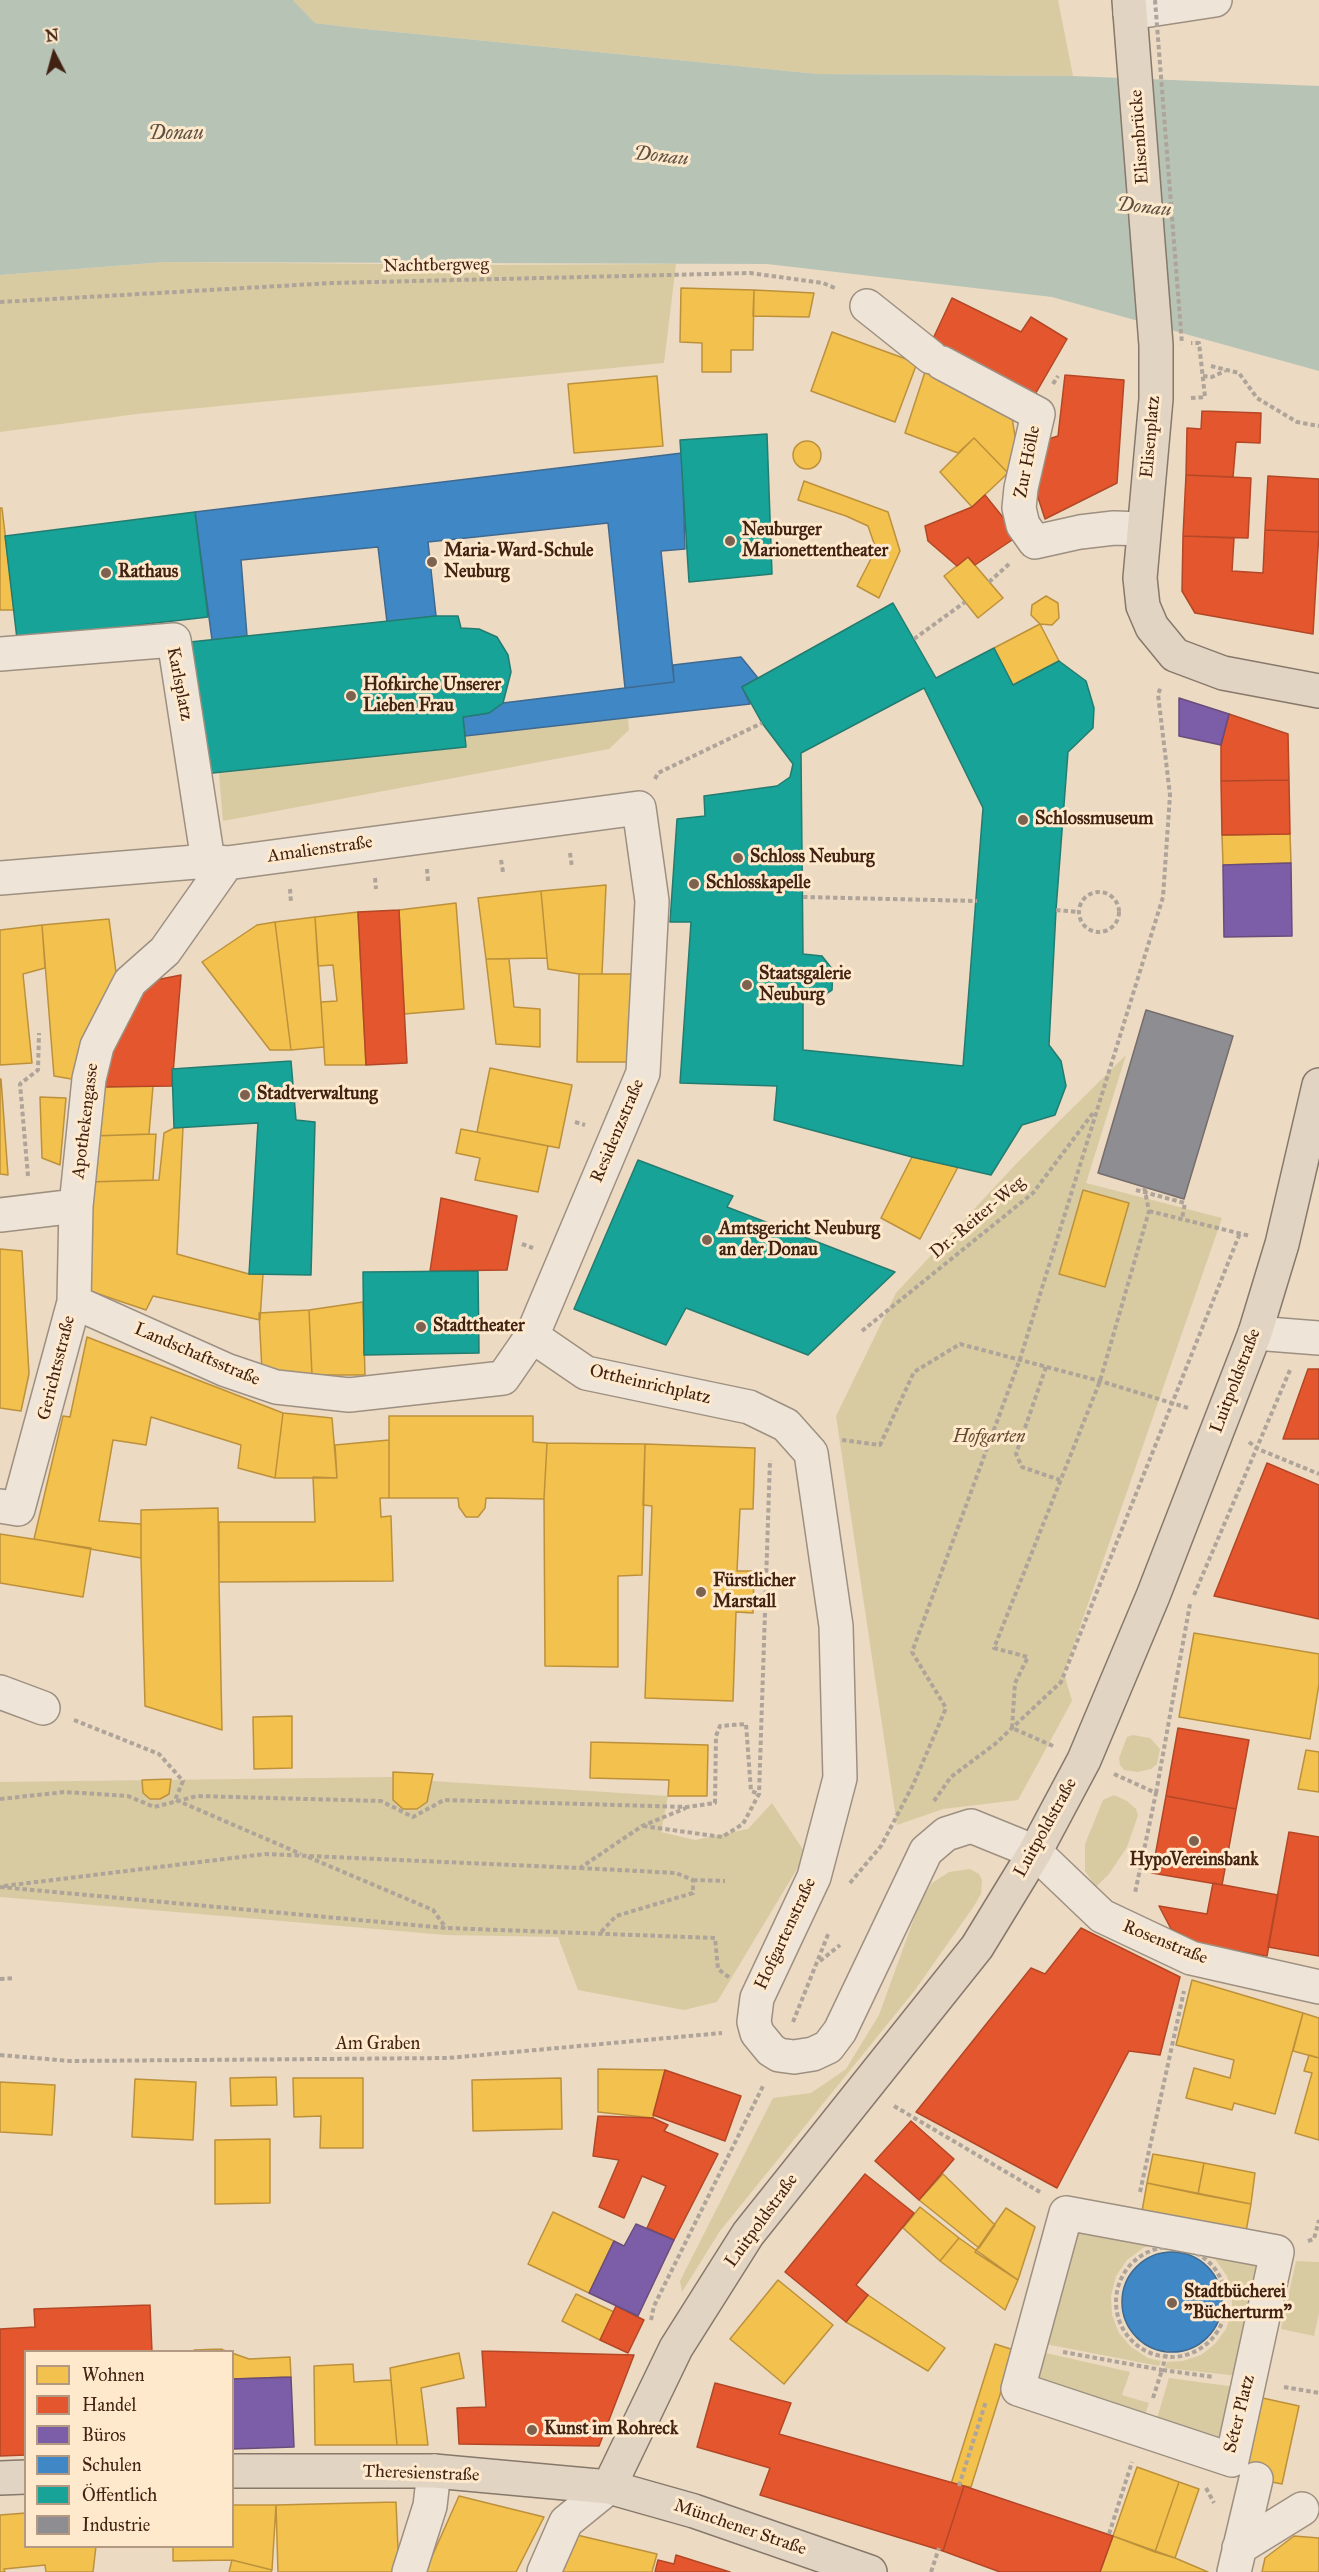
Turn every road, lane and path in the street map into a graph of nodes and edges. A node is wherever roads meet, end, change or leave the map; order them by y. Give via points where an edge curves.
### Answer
1 (1215, 0) edge
2 (1142, 6) edge
3 (0, 302) edge
4 (867, 306) joint
5 (1199, 343) dead end
6 (1169, 345) junction
7 (1211, 366) dead end
8 (1224, 371) junction
9 (1203, 376) junction
10 (1205, 397) dead end
11 (1319, 426) edge
12 (1143, 529) junction
13 (965, 602) dead end
14 (914, 639) dead end
15 (0, 654) edge
16 (1319, 692) edge
17 (1158, 694) dead end
18 (762, 723) dead end
19 (639, 807) junction
20 (218, 862) junction
21 (0, 878) edge
22 (803, 897) dead end
23 (977, 901) dead end
24 (1056, 910) dead end
25 (1079, 912) junction
26 (39, 1033) dead end
27 (1319, 1085) edge
28 (1095, 1110) junction
29 (1144, 1185) dead end
30 (1136, 1190) dead end
31 (76, 1206) junction
32 (1149, 1211) junction
33 (15, 1214) edge
34 (1182, 1219) junction
35 (1240, 1233) junction
36 (1281, 1244) junction
37 (74, 1302) junction
38 (862, 1330) dead end
39 (1255, 1333) junction
40 (532, 1336) junction
41 (1312, 1337) edge
42 (1020, 1359) junction
43 (1047, 1367) junction
44 (1100, 1381) junction
45 (1175, 1404) junction
46 (1221, 1418) junction
47 (786, 1425) junction
48 (842, 1440) dead end
49 (1258, 1449) junction
50 (811, 1453) joint
51 (1319, 1474) edge
52 (1060, 1479) junction
53 (0, 1506) edge
54 (0, 1692) edge
55 (43, 1708) joint
56 (1012, 1728) junction
57 (1084, 1760) junction
58 (1156, 1793) junction
59 (759, 1794) junction
60 (0, 1799) edge
61 (175, 1800) junction
62 (932, 1803) dead end
63 (687, 1807) junction
64 (642, 1826) junction
65 (1035, 1852) junction
66 (306, 1856) junction
67 (580, 1868) junction
68 (693, 1880) junction
69 (725, 1881) dead end
70 (0, 1886) edge
71 (843, 1891) dead end
72 (1127, 1927) junction
73 (446, 1928) junction
74 (601, 1932) junction
75 (838, 1949) dead end
76 (1191, 1958) junction
77 (820, 1961) dead end
78 (14, 1978) dead end
79 (0, 1979) edge
80 (1319, 1987) edge
81 (755, 2010) junction
82 (0, 2055) edge
83 (779, 2055) junction
84 (864, 2088) junction
85 (1066, 2213) junction
86 (1135, 2225) junction
87 (654, 2306) dead end
88 (1167, 2351) dead end
89 (1165, 2357) junction
90 (1162, 2370) dead end
91 (234, 2471) edge
92 (434, 2471) junction
93 (24, 2477) edge
94 (0, 2478) edge
95 (1256, 2479) dead end
96 (609, 2487) junction
97 (1302, 2509) dead end
98 (939, 2548) dead end
99 (1237, 2560) edge
100 (409, 2572) edge
101 (544, 2572) edge
102 (870, 2572) edge
103 (931, 2572) edge

1 - 2 street
2 - 6 main road, Elisenbrücke
2 - 6 path, bridge
3 - 4 path, Nachtbergweg via 332,283 750,273 823,283
4 - 12 street, Zur Hölle via 936,360 1038,414 1019,508 1023,525 1035,542 1080,532
5 - 9 path
6 - 12 main road, Elisenplatz via 1156,399
7 - 8 path
8 - 9 path via 1212,377
8 - 11 path via 1239,373 1257,398 1298,422
9 - 10 path
12 - 16 main road, Elisenplatz via 1143,606 1152,627 1174,655 1223,673
13 - 14 path
15 - 20 street, Karlsplatz via 174,640
17 - 28 path via 1170,795 1163,897
18 - 19 path via 658,773
19 - 20 street, Amalienstraße
19 - 40 street, Residenzstraße via 652,901 643,1073
20 - 21 street, Amalienstraße
20 - 31 street, Apothekengasse via 165,951 130,982 97,1046 89,1079
22 - 23 path
24 - 25 path
25 - 25 path via 1082,924 1091,932 1109,931 1119,916 1115,898 1102,892 1086,896
26 - 33 path via 38,1070 20,1084
27 - 36 main road, Luitpoldstraße
28 - 38 path, Dr.-Reiter-Weg via 1033,1193
28 - 42 path
29 - 32 path
30 - 34 path via 1185,1203
31 - 33 street
31 - 37 street, Gerichtsstraße
32 - 34 path
32 - 44 path
34 - 35 path
35 - 36 path
35 - 45 path
36 - 39 main road, Luitpoldstraße
37 - 40 street, Landschaftsstraße via 226,1370 276,1387 349,1395 503,1378
37 - 53 street, Gerichtsstraße via 18,1509
39 - 41 street
39 - 46 main road, Luitpoldstraße
40 - 47 street, Ottheinrichplatz via 586,1373 749,1407
41 - 49 path
42 - 43 path
42 - 48 path via 960,1344 914,1372 880,1445
42 - 71 path via 912,1652 946,1708 881,1846
43 - 44 path
43 - 52 path via 1016,1454 1022,1467
44 - 45 path
44 - 52 path
45 - 46 path
45 - 56 path via 1061,1682
46 - 49 path
46 - 57 main road, Luitpoldstraße via 1153,1596
47 - 50 street, Ottheinrichplatz
47 - 59 path via 768,1464
49 - 51 path
49 - 58 path via 1190,1605
50 - 81 street, Hofgartenstraße via 836,1626 840,1778 814,1877
52 - 56 path via 994,1648 1028,1658 1015,1683
54 - 55 street
55 - 61 path via 159,1754 183,1781
56 - 57 path
56 - 62 path via 951,1777
57 - 58 path
57 - 65 main road, Luitpoldstraße
58 - 72 path
59 - 63 path via 751,1791 746,1724 720,1726 716,1736 715,1803
59 - 64 path via 743,1824 722,1837
60 - 61 path via 65,1792 128,1796 154,1807
61 - 63 path via 197,1796 381,1801 412,1817 444,1800
61 - 66 path
63 - 64 path
64 - 67 path
65 - 72 street, Rosenstraße via 1102,1916
65 - 83 street via 971,1826 946,1834 926,1851 840,2031 828,2047 813,2054
65 - 84 main road, Luitpoldstraße via 977,1947
66 - 67 path
66 - 70 path via 265,1854
66 - 73 path via 433,1910
67 - 68 path via 676,1872
68 - 69 path
68 - 74 path via 693,1893 616,1916
70 - 73 path
72 - 76 street, Rosenstraße
73 - 74 path
74 - 81 path via 715,1938 717,1969
75 - 77 path
76 - 80 street, Rosenstraße
76 - 86 path
78 - 79 path
81 - 82 path, Am Graben via 729,2033 448,2058 70,2061
81 - 83 street via 765,2043
83 - 87 path
84 - 85 path via 1042,2193
84 - 96 main road, Luitpoldstraße via 748,2234 676,2348
85 - 86 street, Séter Platz
85 - 86 street, Séter Platz via 1017,2389 1232,2460 1277,2252
88 - 89 path
89 - 89 path via 1198,2350 1215,2334 1226,2311 1221,2278 1211,2264 1197,2253 1180,2248 1145,2253 1126,2271 1116,2296 1117,2314 1124,2331 1135,2344
89 - 90 path
91 - 92 main road, Theresienstraße
92 - 96 main road, Theresienstraße
92 - 100 street via 430,2506
93 - 94 main road
95 - 99 street
96 - 101 street via 566,2522
96 - 102 main road, Münchener Straße via 694,2511
97 - 99 street
98 - 103 path

